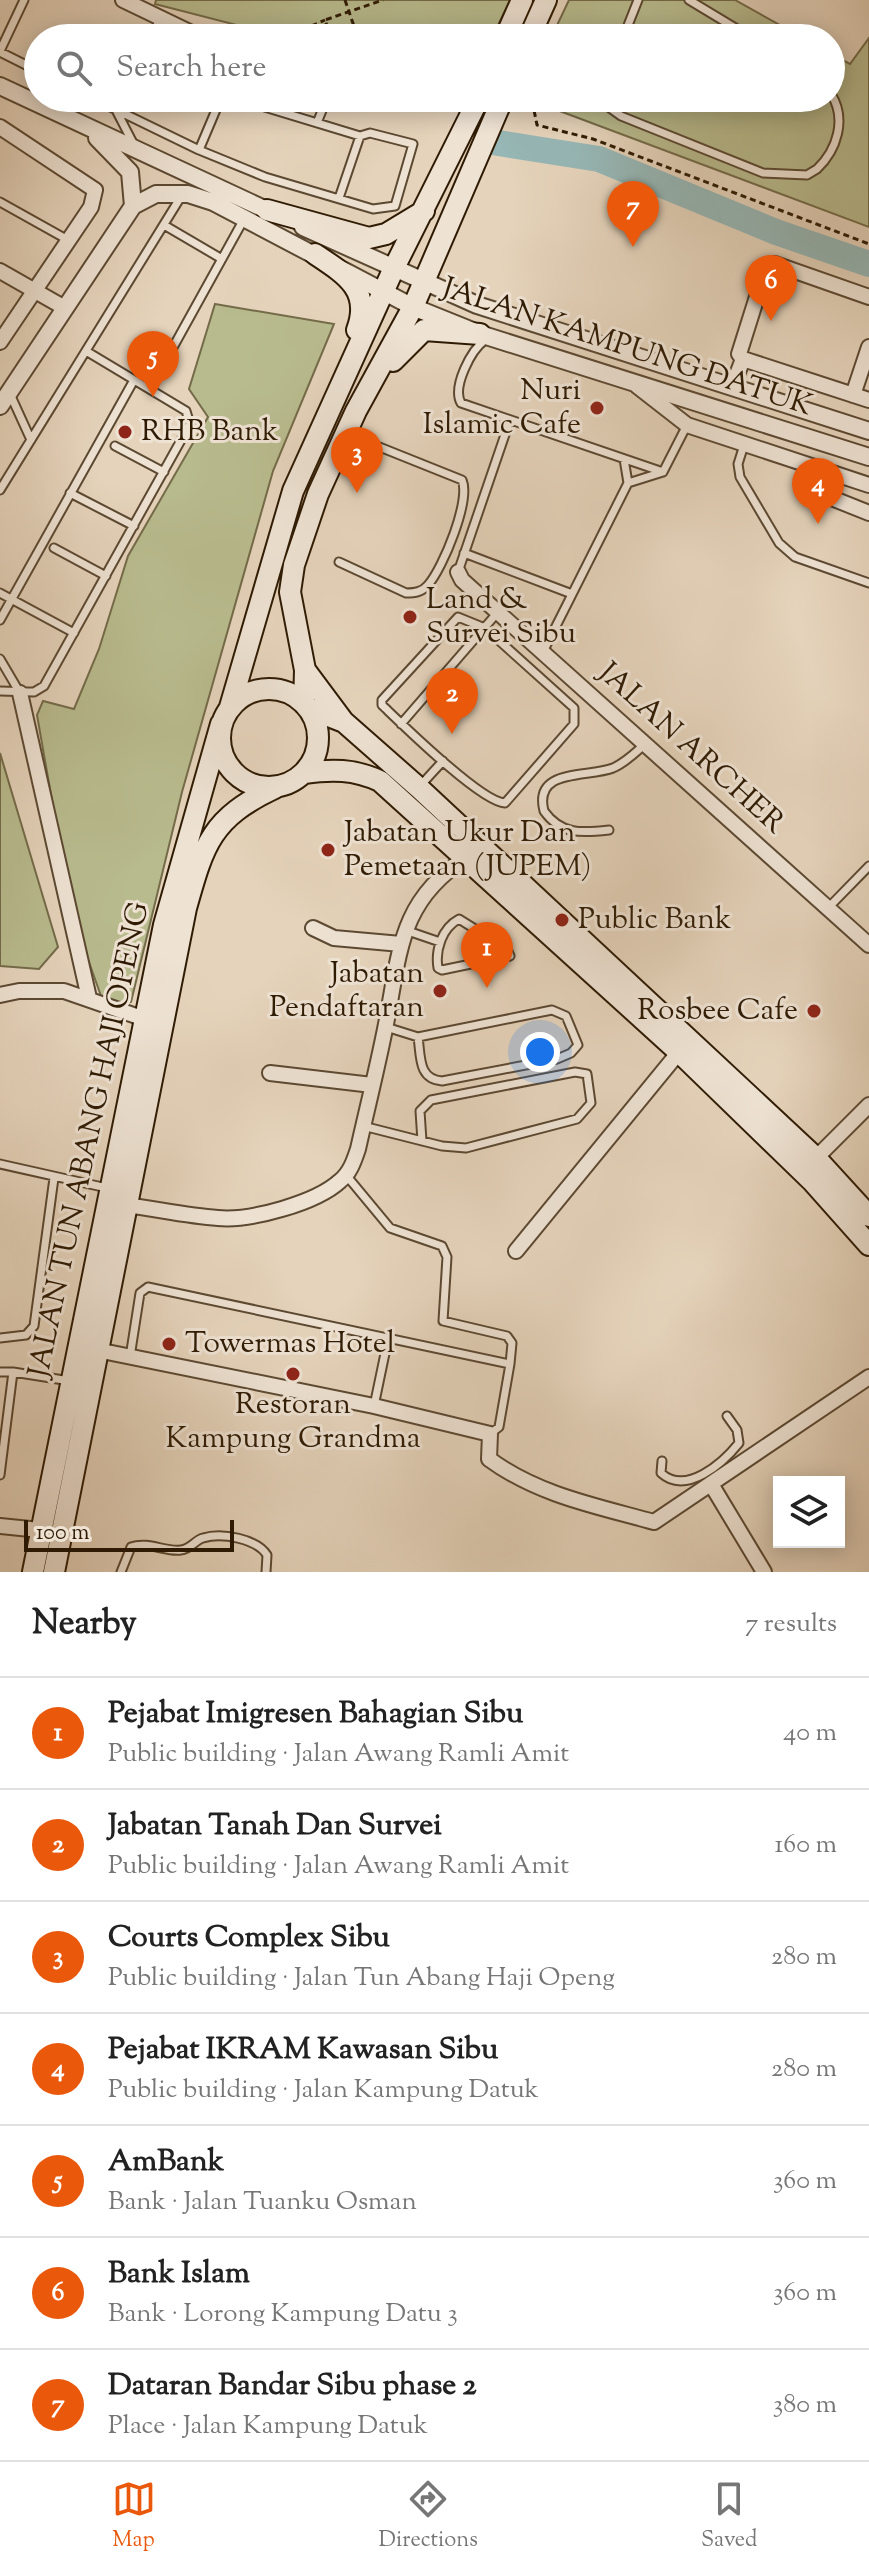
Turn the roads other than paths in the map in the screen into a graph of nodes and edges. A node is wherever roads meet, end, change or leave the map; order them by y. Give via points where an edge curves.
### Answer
1 (24, 0) edge
2 (123, 0) edge
3 (522, 0) edge
4 (546, 0) edge
5 (638, 0) edge
6 (689, 0) edge
7 (706, 4) edge
8 (160, 19) junction
9 (158, 24) edge
10 (171, 24) edge
11 (511, 24) edge
12 (535, 24) edge
13 (629, 24) edge
14 (733, 24) edge
15 (0, 52) edge
16 (24, 64) edge
17 (0, 86) edge
18 (24, 98) edge
19 (53, 112) edge
20 (117, 112) edge
21 (120, 112) edge
22 (215, 112) edge
23 (281, 112) edge
24 (321, 112) edge
25 (469, 112) edge
26 (497, 112) edge
27 (615, 112) edge
28 (838, 112) edge
29 (317, 123) junction
30 (0, 127) edge
31 (87, 129) junction
32 (360, 136) junction
33 (199, 150) junction
34 (138, 152) junction
35 (184, 193) junction
36 (339, 198) junction
37 (0, 202) edge
38 (133, 206) junction
39 (267, 210) junction
40 (424, 211) junction
41 (244, 218) junction
42 (164, 225) junction
43 (68, 240) junction
44 (315, 254) junction
45 (222, 259) junction
46 (394, 268) junction
47 (0, 271) edge
48 (424, 283) junction
49 (384, 290) junction
50 (34, 291) junction
51 (869, 297) edge
52 (413, 307) junction
53 (65, 308) junction
54 (485, 336) junction
55 (0, 342) edge
56 (869, 347) edge
57 (86, 351) junction
58 (743, 359) junction
59 (134, 380) junction
60 (631, 381) junction
61 (733, 385) junction
62 (150, 389) junction
63 (853, 395) junction
64 (4, 399) edge
65 (869, 400) edge
66 (701, 403) junction
67 (356, 411) junction
68 (510, 420) junction
69 (687, 425) junction
70 (869, 431) edge
71 (345, 433) junction
72 (31, 440) junction
73 (315, 443) junction
74 (744, 444) junction
75 (115, 446) dead end
76 (869, 457) edge
77 (624, 459) junction
78 (816, 467) junction
79 (164, 472) junction
80 (663, 472) junction
81 (628, 483) junction
82 (869, 485) edge
83 (0, 490) edge
84 (70, 493) junction
85 (869, 513) edge
86 (134, 526) junction
87 (54, 548) dead end
88 (464, 553) junction
89 (339, 562) dead end
90 (458, 572) joint
91 (106, 576) junction
92 (869, 583) edge
93 (0, 593) edge
94 (572, 594) junction
95 (12, 599) junction
96 (498, 612) junction
97 (0, 620) edge
98 (485, 628) junction
99 (74, 633) junction
100 (543, 652) junction
101 (0, 659) edge
102 (305, 670) junction
103 (0, 691) edge
104 (20, 693) junction
105 (306, 706) junction
106 (226, 716) junction
107 (344, 722) junction
108 (401, 724) junction
109 (646, 743) junction
110 (443, 761) junction
111 (304, 773) junction
112 (275, 788) junction
113 (419, 788) junction
114 (609, 830) dead end
115 (466, 858) junction
116 (869, 866) edge
117 (829, 907) junction
118 (313, 928) dead end
119 (403, 937) junction
120 (440, 942) junction
121 (869, 945) edge
122 (1, 995) edge
123 (89, 998) junction
124 (145, 1019) junction
125 (386, 1027) junction
126 (418, 1037) junction
127 (679, 1052) junction
128 (270, 1073) dead end
129 (372, 1085) junction
130 (869, 1105) edge
131 (363, 1126) junction
132 (422, 1141) junction
133 (816, 1158) junction
134 (0, 1164) edge
135 (346, 1175) junction
136 (54, 1178) junction
137 (109, 1188) junction
138 (126, 1205) junction
139 (869, 1216) edge
140 (869, 1245) edge
141 (516, 1251) dead end
142 (0, 1338) edge
143 (388, 1339) junction
144 (97, 1350) junction
145 (130, 1357) junction
146 (510, 1364) junction
147 (0, 1372) edge
148 (13, 1372) junction
149 (869, 1377) edge
150 (71, 1381) junction
151 (374, 1406) junction
152 (727, 1416) dead end
153 (490, 1434) junction
154 (662, 1461) dead end
155 (0, 1475) edge
156 (708, 1479) junction
157 (0, 1526) edge
158 (40, 1530) junction
159 (33, 1572) edge
160 (54, 1572) edge
161 (121, 1572) edge
162 (266, 1572) edge
163 (764, 1572) edge

1 - 15 lane
2 - 8 street
3 - 11 main road
4 - 12 main road
5 - 13 lane
6 - 7 lane
7 - 14 lane
8 - 9 lane
8 - 10 street
15 - 16 lane
17 - 18 street, JALAN KAMPUNG DATUK
19 - 31 street, JALAN KAMPUNG DATUK
20 - 34 lane
21 - 33 lane
22 - 33 lane
23 - 29 lane
24 - 29 lane
25 - 40 main road, JALAN TUN ABANG HAJI OPENG
26 - 48 main road
27 - 28 lane via 763,173 792,176 817,169 837,139
29 - 32 lane
30 - 43 street via 92,186 91,207
31 - 34 street, JALAN KAMPUNG DATUK
31 - 38 street via 130,172
32 - 36 lane
32 - 36 lane via 370,133 413,144 400,198 387,209
33 - 36 lane via 265,177
34 - 39 street, JALAN KAMPUNG DATUK
35 - 38 street via 156,194
35 - 41 street, JALAN KAMPUNG DATUK
35 - 42 lane
37 - 43 lane
38 - 53 street
39 - 40 main road via 369,238
39 - 46 street, JALAN KAMPUNG DATUK
40 - 46 main road, JALAN TUN ABANG HAJI OPENG
41 - 44 street, JALAN KAMPUNG DATUK
41 - 45 lane
42 - 45 lane
42 - 57 lane
43 - 50 street
44 - 49 street, JALAN KAMPUNG DATUK
44 - 73 main road via 349,277 363,304
45 - 62 lane
46 - 48 street, JALAN KAMPUNG DATUK
46 - 49 main road, JALAN TUN ABANG HAJI OPENG
47 - 50 street
48 - 52 main road
48 - 61 street, JALAN KAMPUNG DATUK via 477,305
49 - 52 street, JALAN KAMPUNG DATUK
49 - 73 main road, JALAN TUN ABANG HAJI OPENG
50 - 53 street
50 - 55 street
51 - 58 street via 767,265 739,354
52 - 54 street, JALAN KAMPUNG DATUK
52 - 67 main road
53 - 64 street
54 - 60 street, JALAN KAMPUNG DATUK
54 - 67 main road via 424,330 403,348
54 - 68 lane via 472,354 458,400
56 - 63 street
57 - 59 lane
57 - 72 lane
58 - 61 street
58 - 63 street
59 - 62 lane
59 - 84 lane
60 - 66 street, JALAN KAMPUNG DATUK
60 - 69 street
61 - 70 street, JALAN KAMPUNG DATUK
62 - 79 lane via 190,418
63 - 65 street
64 - 72 lane
66 - 69 street
66 - 76 street, JALAN KAMPUNG DATUK
67 - 71 main road
68 - 77 lane
68 - 88 lane, JALAN ARCHER
69 - 74 street
69 - 80 lane
71 - 89 lane via 462,480 465,495 436,573 416,593
71 - 102 main road via 294,565 290,592
72 - 83 lane
73 - 106 main road, JALAN TUN ABANG HAJI OPENG via 284,518
74 - 78 street
74 - 92 lane via 740,477 779,543 795,557
75 - 79 lane
77 - 80 lane
77 - 81 lane
78 - 82 street
78 - 85 street via 824,495
79 - 86 lane
80 - 81 lane
81 - 94 lane
84 - 86 lane
84 - 95 lane
86 - 91 lane
87 - 91 lane
88 - 90 lane, JALAN ARCHER
88 - 94 lane
90 - 96 street, JALAN ARCHER
91 - 99 lane
93 - 95 lane
94 - 100 lane
95 - 97 lane
95 - 99 lane
96 - 98 lane
96 - 100 street, JALAN ARCHER
98 - 108 lane
98 - 108 lane via 456,618 382,700
98 - 110 lane via 574,708 574,724 505,803 494,801
99 - 104 lane via 44,686
100 - 109 street, JALAN ARCHER
101 - 104 lane
102 - 105 main road
102 - 107 main road
103 - 104 lane
104 - 123 street
105 - 106 main road via 294,696 267,689 253,692
105 - 107 main road
105 - 111 main road via 318,735
106 - 112 main road via 219,740 231,770 243,781
106 - 124 main road, JALAN TUN ABANG HAJI OPENG via 164,925
107 - 113 main road
108 - 110 lane
109 - 114 lane via 616,767 560,777 546,786 541,802 559,827 568,832
109 - 117 street, JALAN ARCHER
110 - 113 lane
111 - 112 main road
111 - 115 main road via 359,771 380,781
112 - 138 main road, JALAN TUN ABANG HAJI OPENG via 242,803 202,850
113 - 133 main road
115 - 119 street via 424,894
115 - 127 main road
116 - 117 lane
117 - 121 street, JALAN ARCHER
118 - 119 street via 334,938
119 - 120 lane
119 - 125 street
120 - 120 lane via 453,921 465,920 510,956 442,970 437,961
122 - 123 street via 51,990
123 - 124 street
124 - 137 main road, JALAN TUN ABANG HAJI OPENG
125 - 126 lane
125 - 129 street
126 - 126 lane via 552,1010 566,1016 578,1045 557,1059 442,1081 423,1072
127 - 140 main road via 813,1182
127 - 141 street
128 - 129 street
129 - 131 street
130 - 133 street
131 - 132 lane
131 - 135 street
132 - 132 lane via 466,1148 577,1119 591,1103 587,1074 431,1100 420,1111
133 - 139 main road
134 - 136 lane
135 - 138 street via 327,1190 253,1216 221,1219
135 - 146 lane via 390,1228 442,1246 447,1257 443,1321 507,1336 512,1343
136 - 137 lane
136 - 142 lane via 34,1326 26,1335
137 - 150 main road, JALAN TUN ABANG HAJI OPENG
138 - 144 main road, JALAN TUN ABANG HAJI OPENG
143 - 145 lane via 151,1286 140,1293
143 - 146 lane
143 - 151 lane
144 - 145 street
144 - 160 main road, JALAN TUN ABANG HAJI OPENG
145 - 151 street
146 - 153 lane via 499,1427
147 - 148 lane
148 - 150 lane
148 - 155 lane
149 - 156 street
150 - 158 main road, JALAN TUN ABANG HAJI OPENG
151 - 153 street
152 - 156 lane via 739,1443
153 - 156 street via 489,1459 515,1478 555,1495 654,1522
154 - 156 lane via 661,1473 669,1479
156 - 163 street
157 - 158 street
158 - 159 main road, JALAN TUN ABANG HAJI OPENG
161 - 162 lane via 131,1547 177,1551 203,1538 220,1537 258,1544 267,1555

